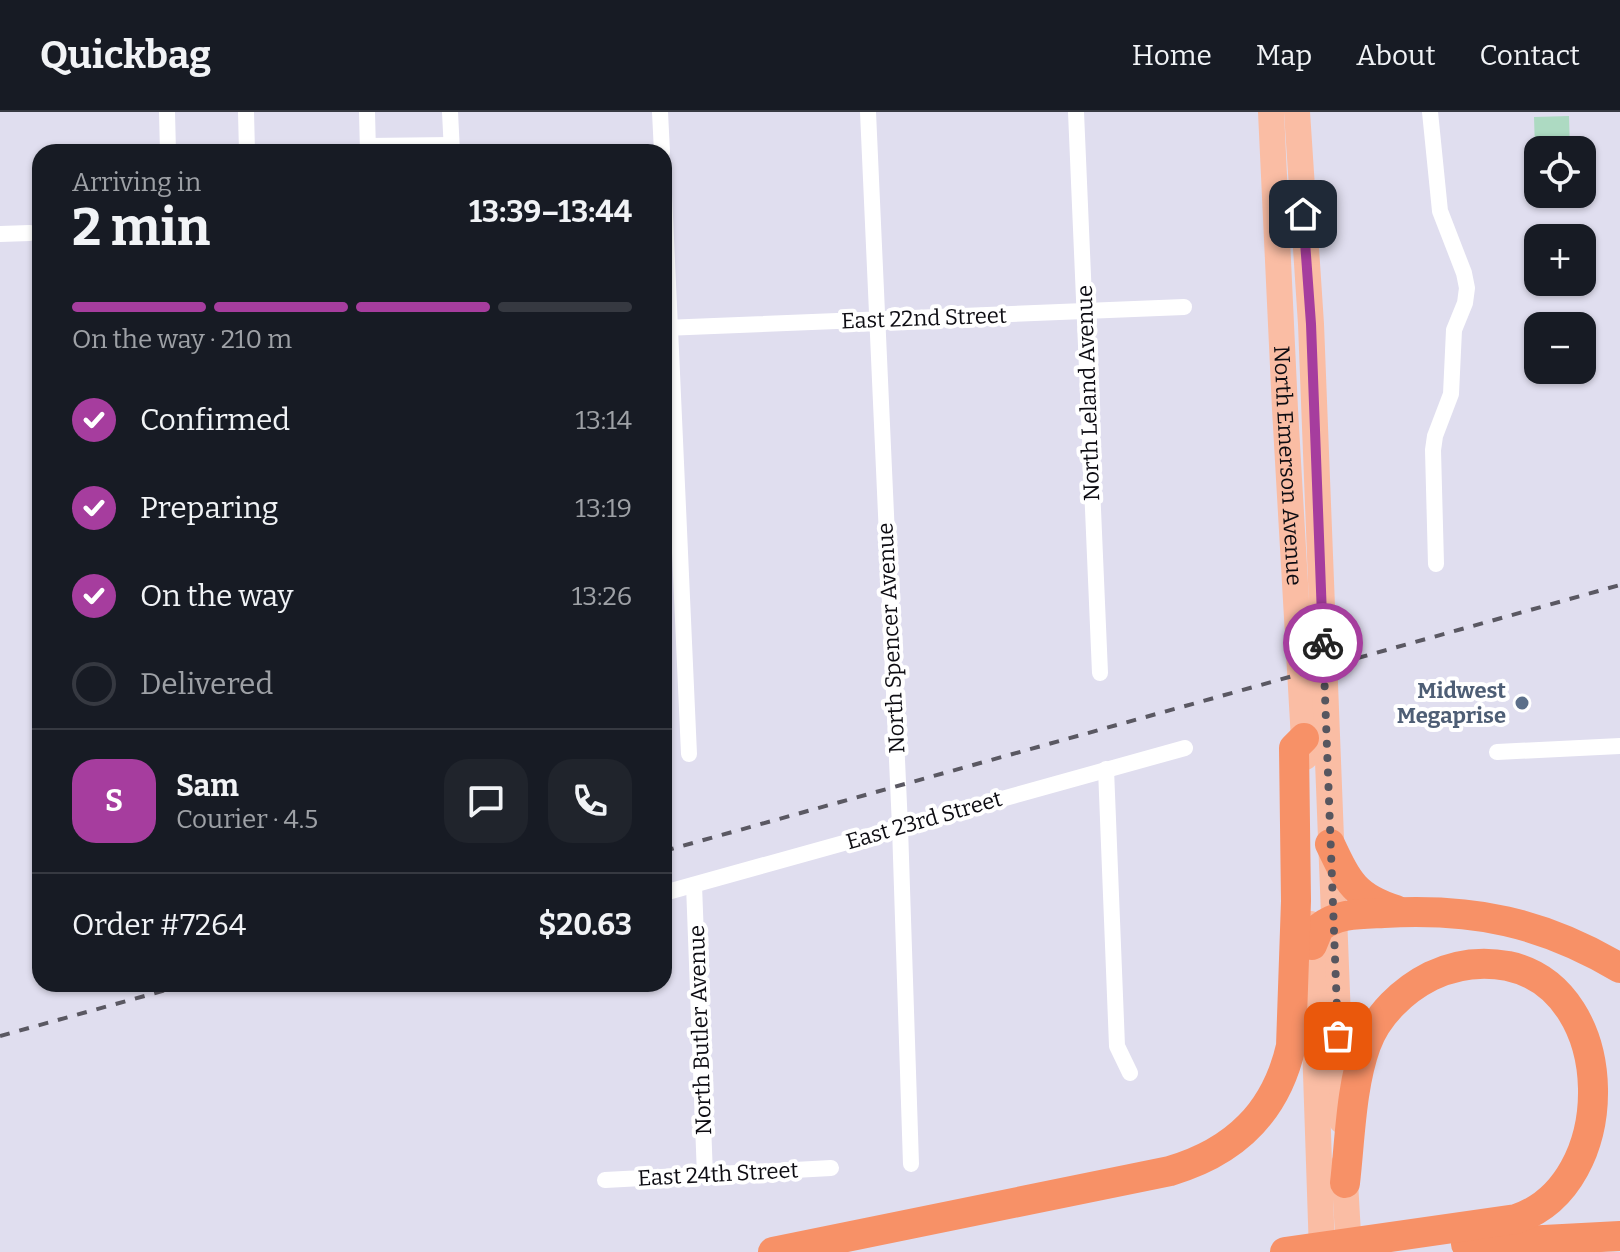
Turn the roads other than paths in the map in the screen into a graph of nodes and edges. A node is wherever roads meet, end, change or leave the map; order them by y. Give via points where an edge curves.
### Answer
1 (167, 112) edge
2 (246, 112) edge
3 (367, 112) edge
4 (450, 112) edge
5 (660, 112) edge
6 (868, 112) edge
7 (1076, 112) edge
8 (1271, 112) edge
9 (1297, 112) edge
10 (1430, 112) edge
11 (168, 144) edge
12 (247, 144) edge
13 (368, 144) edge
14 (451, 144) edge
15 (662, 144) edge
16 (30, 233) dead end
17 (0, 234) edge
18 (1184, 307) dead end
19 (1085, 312) junction
20 (876, 319) junction
21 (672, 328) edge
22 (672, 425) edge
23 (1436, 564) dead end
24 (1311, 627) junction
25 (1100, 673) dead end
26 (1311, 727) junction
27 (1620, 746) edge
28 (1185, 748) dead end
29 (1497, 752) dead end
30 (689, 754) dead end
31 (1106, 769) junction
32 (900, 827) junction
33 (1330, 844) junction
34 (694, 885) junction
35 (672, 891) edge
36 (1402, 912) junction
37 (1333, 920) junction
38 (1312, 945) junction
39 (1620, 968) edge
40 (1130, 1073) dead end
41 (911, 1164) dead end
42 (831, 1168) dead end
43 (705, 1176) junction
44 (605, 1180) dead end
45 (1337, 1200) junction
46 (1620, 1236) edge
47 (773, 1252) edge
48 (1285, 1252) edge
49 (1321, 1252) edge
50 (1349, 1252) edge

1 - 11 street
2 - 12 street
3 - 13 street
4 - 14 street
5 - 15 street
6 - 20 street, North Spencer Avenue
7 - 19 street, North Leland Avenue
8 - 24 main road, North Emerson Avenue via 1285,409
9 - 24 main road, North Emerson Avenue via 1311,324
10 - 23 street via 1440,211 1467,288 1454,330 1451,394 1433,450
16 - 17 street
18 - 19 street, East 22nd Street
19 - 20 street, East 22nd Street
19 - 25 street, North Leland Avenue
20 - 21 street, East 22nd Street
20 - 32 street, North Spencer Avenue
22 - 30 street
24 - 26 main road, North Emerson Avenue
26 - 33 main road, North Emerson Avenue
26 - 38 main road, North Emerson Avenue
26 - 47 highway via 1294,748 1291,1046 1274,1093 1239,1137 1212,1156 1170,1171
27 - 29 street
28 - 31 street, East 23rd Street
31 - 32 street, East 23rd Street
31 - 40 street via 1117,1046
32 - 34 street, East 23rd Street
32 - 41 street, North Spencer Avenue
33 - 36 highway via 1360,894
33 - 37 main road, North Emerson Avenue
34 - 35 street, East 23rd Street
34 - 43 street, North Butler Avenue
36 - 37 highway
36 - 39 highway via 1473,913 1520,923
37 - 38 highway via 1319,928
37 - 45 main road, North Emerson Avenue
38 - 45 main road, North Emerson Avenue
42 - 43 street, East 24th Street
43 - 44 street, East 24th Street
45 - 48 highway via 1366,1044 1388,1009 1424,980 1467,965 1523,969 1567,993 1604,1036 1617,1079 1615,1126 1600,1162 1569,1197 1516,1219
45 - 49 main road, North Emerson Avenue
45 - 50 main road, North Emerson Avenue
46 - 49 highway

